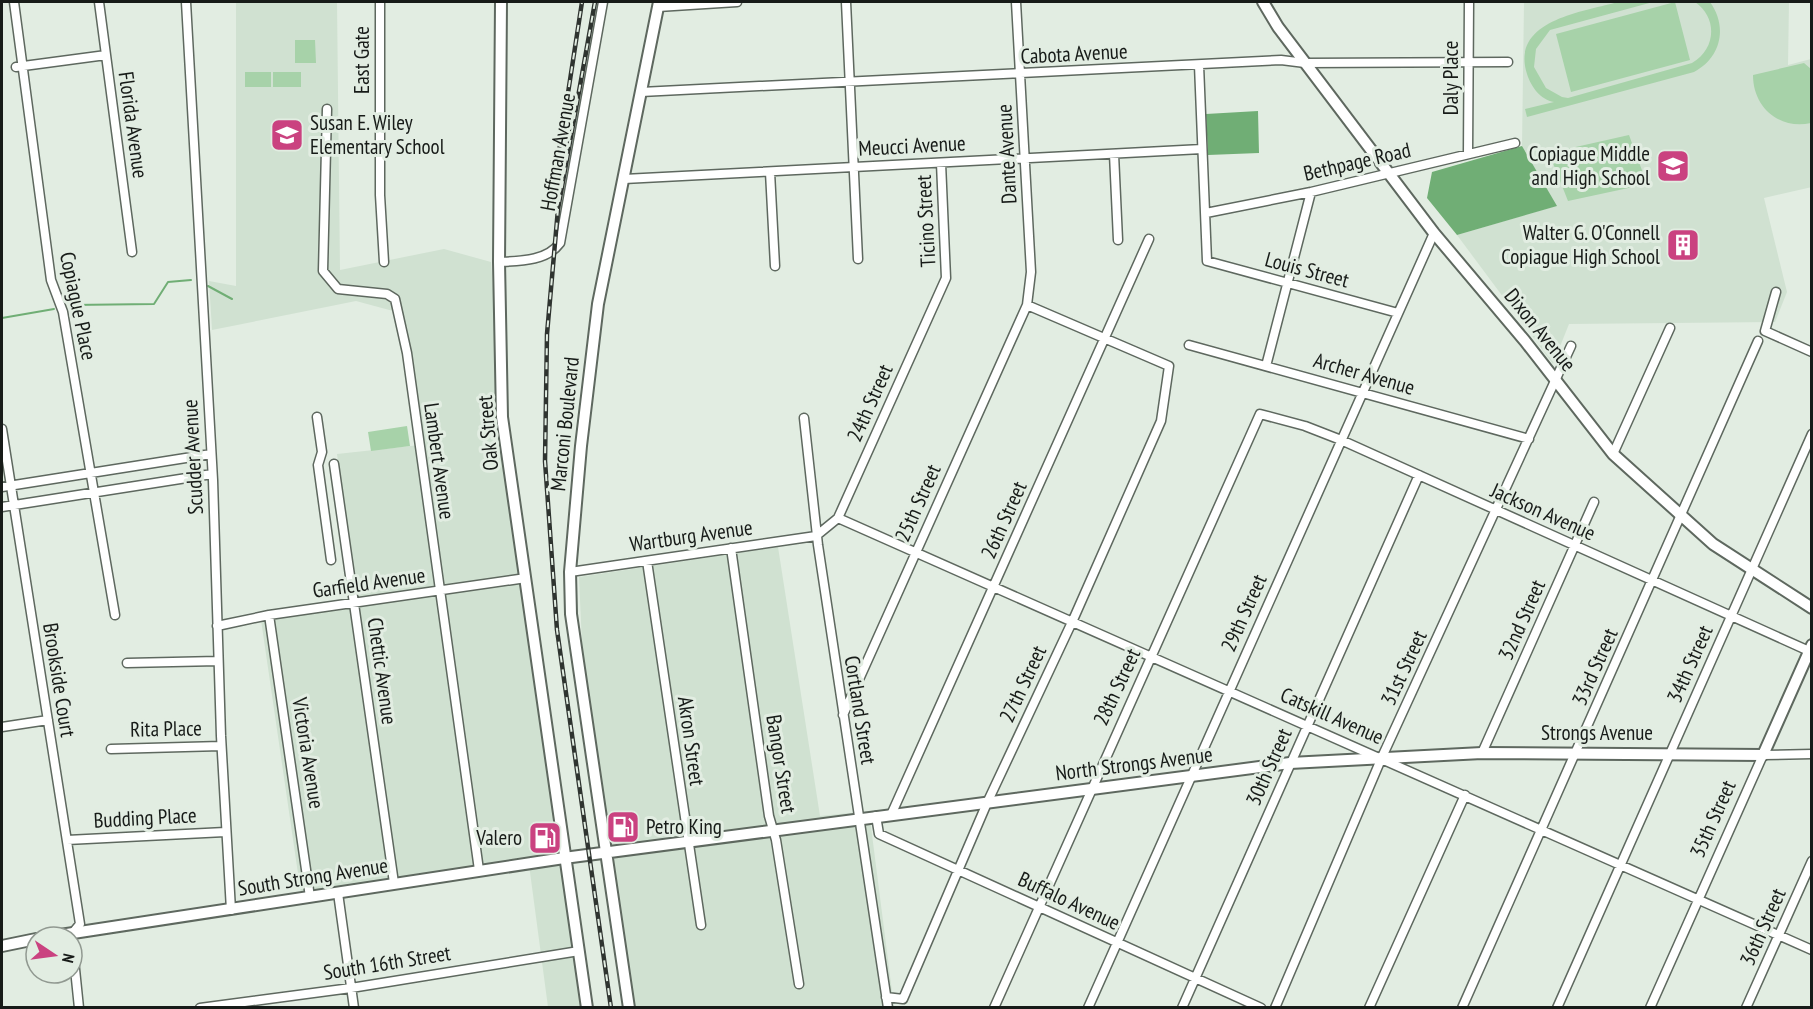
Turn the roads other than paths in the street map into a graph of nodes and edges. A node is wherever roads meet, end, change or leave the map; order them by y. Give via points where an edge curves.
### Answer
1 (14, 2) edge
2 (99, 2) edge
3 (186, 2) edge
4 (380, 2) edge
5 (501, 2) edge
6 (603, 2) edge
7 (737, 2) edge
8 (846, 2) edge
9 (1016, 2) edge
10 (1263, 2) edge
11 (1469, 2) edge
12 (658, 4) edge
13 (106, 55) junction
14 (1508, 62) dead end
15 (1305, 63) junction
16 (1469, 63) junction
17 (1199, 65) junction
18 (20, 67) junction
19 (1021, 74) junction
20 (850, 81) junction
21 (641, 92) junction
22 (327, 109) dead end
23 (1515, 143) dead end
24 (1202, 149) junction
25 (1114, 154) junction
26 (1468, 154) junction
27 (1026, 159) junction
28 (941, 163) junction
29 (854, 167) junction
30 (770, 172) junction
31 (1388, 174) junction
32 (624, 179) junction
33 (1311, 192) junction
34 (1206, 213) junction
35 (1434, 232) junction
36 (1149, 239) dead end
37 (1118, 240) dead end
38 (132, 252) dead end
39 (858, 259) dead end
40 (384, 262) dead end
41 (499, 262) junction
42 (775, 266) dead end
43 (946, 278) joint
44 (1287, 283) junction
45 (1776, 292) dead end
46 (1027, 304) junction
47 (1398, 313) junction
48 (1670, 328) dead end
49 (1104, 338) junction
50 (1758, 341) dead end
51 (1189, 345) dead end
52 (1571, 346) dead end
53 (1812, 352) edge
54 (1266, 366) junction
55 (1555, 381) junction
56 (1362, 392) junction
57 (1260, 414) joint
58 (317, 417) dead end
59 (804, 418) dead end
60 (2, 429) edge
61 (1812, 434) edge
62 (1529, 439) junction
63 (1341, 440) junction
64 (1613, 453) junction
65 (211, 454) junction
66 (334, 464) dead end
67 (90, 473) junction
68 (212, 474) junction
69 (1419, 475) junction
70 (6, 487) edge
71 (93, 492) junction
72 (1594, 502) dead end
73 (14, 505) junction
74 (2, 507) edge
75 (1497, 510) junction
76 (1681, 517) junction
77 (838, 518) junction
78 (816, 536) junction
79 (1575, 546) junction
80 (731, 548) junction
81 (916, 551) junction
82 (331, 560) dead end
83 (647, 561) junction
84 (1751, 569) junction
85 (570, 572) junction
86 (526, 578) junction
87 (1653, 581) junction
88 (994, 585) junction
89 (439, 591) junction
90 (354, 604) junction
91 (1812, 608) edge
92 (115, 615) dead end
93 (269, 615) junction
94 (1731, 615) junction
95 (1073, 620) junction
96 (217, 626) junction
97 (1810, 648) edge
98 (1151, 655) junction
99 (218, 661) junction
100 (127, 663) dead end
101 (1230, 690) junction
102 (843, 715) junction
103 (48, 720) junction
104 (1307, 725) junction
105 (2, 727) edge
106 (221, 746) junction
107 (111, 748) dead end
108 (1576, 752) junction
109 (1482, 753) junction
110 (1670, 753) junction
111 (1812, 754) edge
112 (1763, 755) junction
113 (1382, 758) junction
114 (1290, 763) junction
115 (1191, 777) junction
116 (1091, 788) junction
117 (1465, 795) junction
118 (987, 803) junction
119 (891, 814) junction
120 (876, 816) junction
121 (859, 818) junction
122 (772, 829) junction
123 (1542, 830) junction
124 (225, 832) junction
125 (66, 840) junction
126 (689, 840) junction
127 (605, 854) junction
128 (564, 858) junction
129 (1812, 861) edge
130 (1620, 865) junction
131 (479, 870) junction
132 (959, 870) junction
133 (394, 883) junction
134 (338, 893) junction
135 (310, 897) junction
136 (1698, 900) junction
137 (1038, 908) junction
138 (231, 910) junction
139 (79, 925) edge
140 (701, 925) dead end
141 (84, 934) edge
142 (1779, 936) junction
143 (24, 941) edge
144 (1117, 943) junction
145 (2, 946) edge
146 (1812, 950) edge
147 (579, 951) junction
148 (1195, 978) junction
149 (799, 984) dead end
150 (77, 985) edge
151 (351, 987) junction
152 (890, 998) junction
153 (79, 1008) edge
154 (200, 1008) edge
155 (354, 1008) edge
156 (587, 1008) edge
157 (629, 1008) edge
158 (888, 1008) edge
159 (994, 1008) edge
160 (1088, 1008) edge
161 (1182, 1008) edge
162 (1261, 1008) edge
163 (1275, 1008) edge
164 (1369, 1008) edge
165 (1462, 1008) edge
166 (1557, 1008) edge
167 (1650, 1008) edge
168 (1746, 1008) edge

1 - 18 street, Copiague Place
2 - 13 street, Florida Avenue
3 - 65 street, Scudder Avenue
4 - 40 street, East Gate
5 - 41 street, Oak Street
6 - 41 street, Hoffman Avenue via 560,243 554,251 529,260
7 - 12 street
8 - 20 street
9 - 19 street, Dante Avenue
10 - 15 street, Dixon Avenue
11 - 16 street, Daly Place
12 - 21 street, Marconi Boulevard
13 - 18 street
13 - 38 street, Florida Avenue
14 - 16 street, Cabota Avenue
15 - 16 street, Cabota Avenue
15 - 17 street, Cabota Avenue via 1281,60
15 - 31 street, Dixon Avenue
16 - 26 street, Daly Place
17 - 19 street, Cabota Avenue
17 - 24 street
18 - 67 street, Copiague Place via 51,280 63,312
19 - 20 street, Cabota Avenue
19 - 27 street, Dante Avenue
20 - 21 street, Cabota Avenue
20 - 29 street
21 - 32 street, Marconi Boulevard
22 - 89 street, Lambert Avenue via 324,271 338,289 387,294 395,299 407,353
23 - 26 street, Bethpage Road
24 - 25 street, Meucci Avenue
24 - 34 street
25 - 27 street, Meucci Avenue
25 - 37 street
26 - 31 street, Bethpage Road
27 - 28 street, Meucci Avenue
27 - 46 street, Dante Avenue via 1031,272
28 - 29 street, Meucci Avenue
28 - 43 street, Ticino Street
29 - 30 street, Meucci Avenue
29 - 39 street
30 - 32 street, Meucci Avenue
30 - 42 street
31 - 33 street, Bethpage Road
31 - 35 street, Dixon Avenue
32 - 85 street, Marconi Boulevard via 590,362
33 - 34 street, Bethpage Road
33 - 44 street
34 - 44 street, Louis Street via 1207,261
35 - 47 street, 29th Street
35 - 55 street, Dixon Avenue
36 - 49 street, 26th Street
41 - 86 street, Oak Street via 502,417
43 - 77 street, 24th Street
44 - 47 street, Louis Street
44 - 54 street
45 - 53 street via 1764,331
46 - 49 street
46 - 81 street, 25th Street
47 - 56 street, 29th Street
48 - 64 street
49 - 88 street, 26th Street
49 - 95 street, 27th Street via 1169,366 1161,421
50 - 76 street, 33rd Street
51 - 54 street, Archer Avenue
52 - 55 street, 31st Street
54 - 56 street, Archer Avenue
55 - 62 street, 31st Street
55 - 64 street, Dixon Avenue
56 - 62 street, Archer Avenue
56 - 63 street, 29th Street
57 - 63 street, Jackson Avenue
57 - 98 street, 28th Street
58 - 82 street via 322,452 318,465
59 - 78 street, Cortland Street
60 - 70 street, Brookside Court
61 - 84 street, 34th Street
62 - 75 street, 31st Street
63 - 69 street, Jackson Avenue
63 - 101 street, 29th Street
64 - 76 street, Dixon Avenue
65 - 67 street
65 - 68 street, Scudder Avenue
66 - 90 street, Chettic Avenue
67 - 70 street
67 - 71 street, Copiague Place
68 - 71 street
68 - 96 street, Scudder Avenue
69 - 75 street, Jackson Avenue
69 - 104 street, 30th Street
70 - 73 street, Brookside Court
71 - 73 street
71 - 92 street, Copiague Place
72 - 79 street, 32nd Street
73 - 74 street
73 - 103 street, Brookside Court
75 - 79 street, Jackson Avenue
75 - 113 street, 31st Street
76 - 84 street, Dixon Avenue
76 - 87 street, 33rd Street
77 - 78 street, 24th Street
77 - 81 street, Catskill Avenue
78 - 80 street, Wartburg Avenue
78 - 102 street, Cortland Street
79 - 87 street, Jackson Avenue
79 - 109 street, 32nd Street
80 - 83 street, Wartburg Avenue
80 - 122 street, Bangor Street
81 - 88 street, Catskill Avenue
81 - 102 street, 25th Street
83 - 85 street, Wartburg Avenue
83 - 126 street, Akron Street
84 - 91 street, Dixon Avenue
84 - 94 street, 34th Street
85 - 127 street, Marconi Boulevard via 571,614
86 - 89 street, Garfield Avenue
86 - 128 street, Oak Street via 564,832
87 - 94 street, Jackson Avenue
87 - 108 street, 33rd Street
88 - 95 street, Catskill Avenue
88 - 119 street, 26th Street
89 - 90 street, Garfield Avenue
89 - 131 street, Lambert Avenue
90 - 93 street, Garfield Avenue
90 - 133 street, Chettic Avenue
93 - 96 street, Garfield Avenue
93 - 135 street, Victoria Avenue
94 - 97 street, Jackson Avenue
94 - 110 street, 34th Street
95 - 98 street, Catskill Avenue
95 - 118 street, 27th Street
96 - 99 street, Scudder Avenue
97 - 112 street, 35th Street
98 - 101 street, Catskill Avenue
98 - 116 street, 28th Street
99 - 100 street
99 - 106 street, Scudder Avenue
101 - 104 street, Catskill Avenue
101 - 115 street, 29th Street
102 - 121 street, Cortland Street
103 - 105 street
103 - 125 street, Brookside Court
104 - 113 street, Catskill Avenue
104 - 114 street, 30th Street
106 - 107 street, Rita Place
106 - 124 street, Scudder Avenue
108 - 109 street, Strongs Avenue
108 - 110 street, Strongs Avenue
108 - 123 street, 33rd Street
109 - 113 street, Strongs Avenue
110 - 112 street, Strongs Avenue
110 - 130 street, 34th Street
111 - 112 street, Strongs Avenue
112 - 136 street, 35th Street
113 - 114 street, North Strongs Avenue
113 - 117 street, Catskill Avenue
113 - 163 street, 31st Street
114 - 115 street, North Strongs Avenue
114 - 148 street, 30th Street
115 - 116 street, North Strongs Avenue
115 - 144 street, 29th Street
116 - 118 street, North Strongs Avenue
116 - 137 street, 28th Street
117 - 123 street, Catskill Avenue
117 - 164 street
118 - 119 street, North Strongs Avenue
118 - 132 street, 27th Street
119 - 120 street, North Strongs Avenue
120 - 121 street, North Strongs Avenue
120 - 132 street, Buffalo Avenue via 879,834
121 - 122 street, North Strongs Avenue
121 - 152 street, Cortland Street
122 - 126 street, South Strong Avenue
122 - 149 street, Bangor Street
123 - 130 street, Catskill Avenue
123 - 165 street, 33rd Street
124 - 125 street, Budding Place
124 - 138 street, Scudder Avenue
125 - 139 street, Brookside Court
126 - 127 street, South Strong Avenue
126 - 140 street, Akron Street
127 - 128 street, South Strong Avenue
127 - 157 street, Marconi Boulevard
128 - 131 street, South Strong Avenue
128 - 147 street, Oak Street
129 - 142 street, 36th Street
130 - 136 street, Catskill Avenue
130 - 166 street, 34th Street
131 - 133 street, South Strong Avenue
132 - 137 street, Buffalo Avenue
132 - 152 street, 27th Street via 903,999
133 - 134 street, South Strong Avenue
134 - 135 street, South Strong Avenue
134 - 151 street
135 - 138 street, South Strong Avenue
136 - 142 street, Catskill Avenue
136 - 167 street, 35th Street
137 - 144 street, Buffalo Avenue
137 - 159 street, 28th Street
138 - 141 street, South Strong Avenue
142 - 146 street, Catskill Avenue
142 - 168 street, 36th Street
143 - 145 street
144 - 148 street, Buffalo Avenue
144 - 160 street, 29th Street
147 - 151 street, South 16th Street
147 - 156 street, Oak Street
148 - 161 street, 30th Street
148 - 162 street, Buffalo Avenue
150 - 153 street
151 - 154 street, South 16th Street
151 - 155 street
152 - 158 street, Cortland Street

